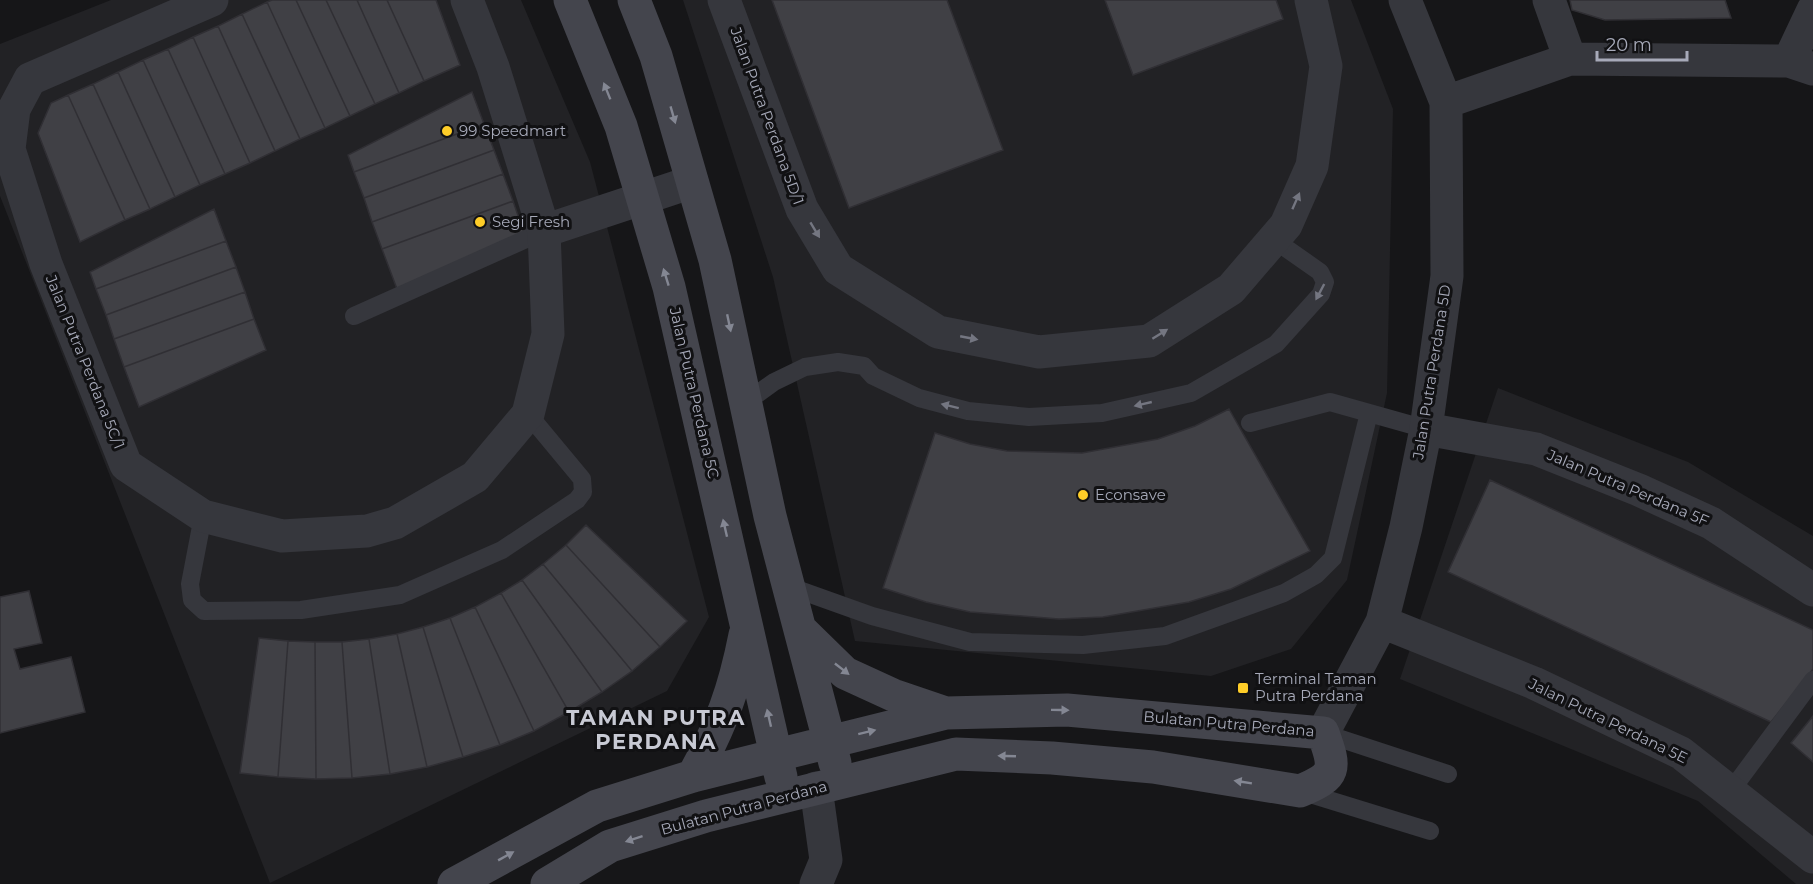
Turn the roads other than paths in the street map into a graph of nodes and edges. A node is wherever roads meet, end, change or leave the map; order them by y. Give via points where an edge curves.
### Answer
1 (212, 0) edge
2 (467, 0) edge
3 (570, 0) edge
4 (634, 0) edge
5 (724, 0) edge
6 (1311, 0) edge
7 (1406, 0) edge
8 (1549, 0) edge
9 (1813, 10) edge
10 (1570, 58) junction
11 (1801, 65) edge
12 (1446, 102) junction
13 (692, 183) junction
14 (643, 200) junction
15 (543, 231) junction
16 (1273, 239) junction
17 (354, 316) dead end
18 (746, 402) junction
19 (1369, 413) junction
20 (528, 414) junction
21 (1250, 423) dead end
22 (1426, 429) junction
23 (203, 516) junction
24 (788, 586) junction
25 (1813, 590) edge
26 (1382, 622) junction
27 (747, 625) junction
28 (800, 629) junction
29 (1813, 680) edge
30 (946, 713) junction
31 (1323, 733) junction
32 (830, 742) junction
33 (777, 754) junction
34 (1448, 774) dead end
35 (693, 776) junction
36 (828, 786) junction
37 (1300, 792) junction
38 (1730, 792) junction
39 (785, 796) junction
40 (1430, 831) dead end
41 (1813, 857) edge
42 (454, 884) edge
43 (547, 884) edge
44 (816, 884) edge

1 - 23 street, Jalan Putra Perdana 5C/1 via 30,79 14,109 9,149 46,264 126,465
2 - 15 street, Jalan Putra Perdana 5C/1 via 493,67
14 -> 3 street, Jalan Putra Perdana 5C via 621,126
4 -> 13 street via 656,56
5 -> 16 street, Jalan Putra Perdana 5D/1 via 802,209 838,269 938,332 1039,352 1149,340 1231,289
16 -> 6 street, Jalan Putra Perdana 5D/1 via 1286,225 1312,166 1326,66
7 - 12 street, Jalan Putra Perdana 5D
8 - 10 street
9 - 11 street
10 - 11 street
10 - 12 street
12 - 22 street, Jalan Putra Perdana 5D via 1447,276
13 - 14 street
13 -> 18 street via 716,260
14 - 15 street
27 -> 14 street, Jalan Putra Perdana 5C via 669,287
15 - 17 lane
15 - 20 street, Jalan Putra Perdana 5C/1 via 548,334
16 -> 18 lane via 1320,272 1325,282 1321,294 1276,344 1191,393 1102,413 1029,417 968,411 919,398 873,376 864,366 838,362 805,367
18 - 24 street
19 - 21 lane via 1330,402
19 - 22 lane
19 - 24 lane via 1333,558 1316,575 1284,593 1165,636 1083,645 970,642 872,616
20 - 23 street, Jalan Putra Perdana 5C/1 via 475,477 395,523 367,531 282,536
20 - 23 lane via 582,479 583,492 577,500 502,550 400,595 301,610 204,611 192,600 190,584
22 - 25 street, Jalan Putra Perdana 5F via 1536,449 1639,490 1711,523
22 - 26 street, Jalan Putra Perdana 5D
24 - 28 street
26 - 31 street, Jalan Putra Perdana 5D
26 - 38 street, Jalan Putra Perdana 5E via 1534,683 1670,748
33 -> 27 street, Jalan Putra Perdana 5C
27 - 35 street via 736,682 719,729
28 -> 30 street via 845,673
28 - 32 street
29 - 38 lane
30 -> 31 street, Bulatan Putra Perdana via 1067,710
32 -> 30 street, Bulatan Putra Perdana
31 - 34 lane
31 - 37 street, Bulatan Putra Perdana via 1332,757 1332,771 1323,782
32 - 33 street, Bulatan Putra Perdana
32 - 36 street
33 - 35 street, Bulatan Putra Perdana
33 - 39 street, Jalan Putra Perdana 5C
42 -> 35 street, Bulatan Putra Perdana via 597,806
37 -> 36 street, Bulatan Putra Perdana via 1153,767 956,754
36 - 39 street, Bulatan Putra Perdana
36 - 44 street via 826,860
37 - 40 lane
38 - 41 street, Jalan Putra Perdana 5E
39 -> 43 street, Bulatan Putra Perdana via 610,846

